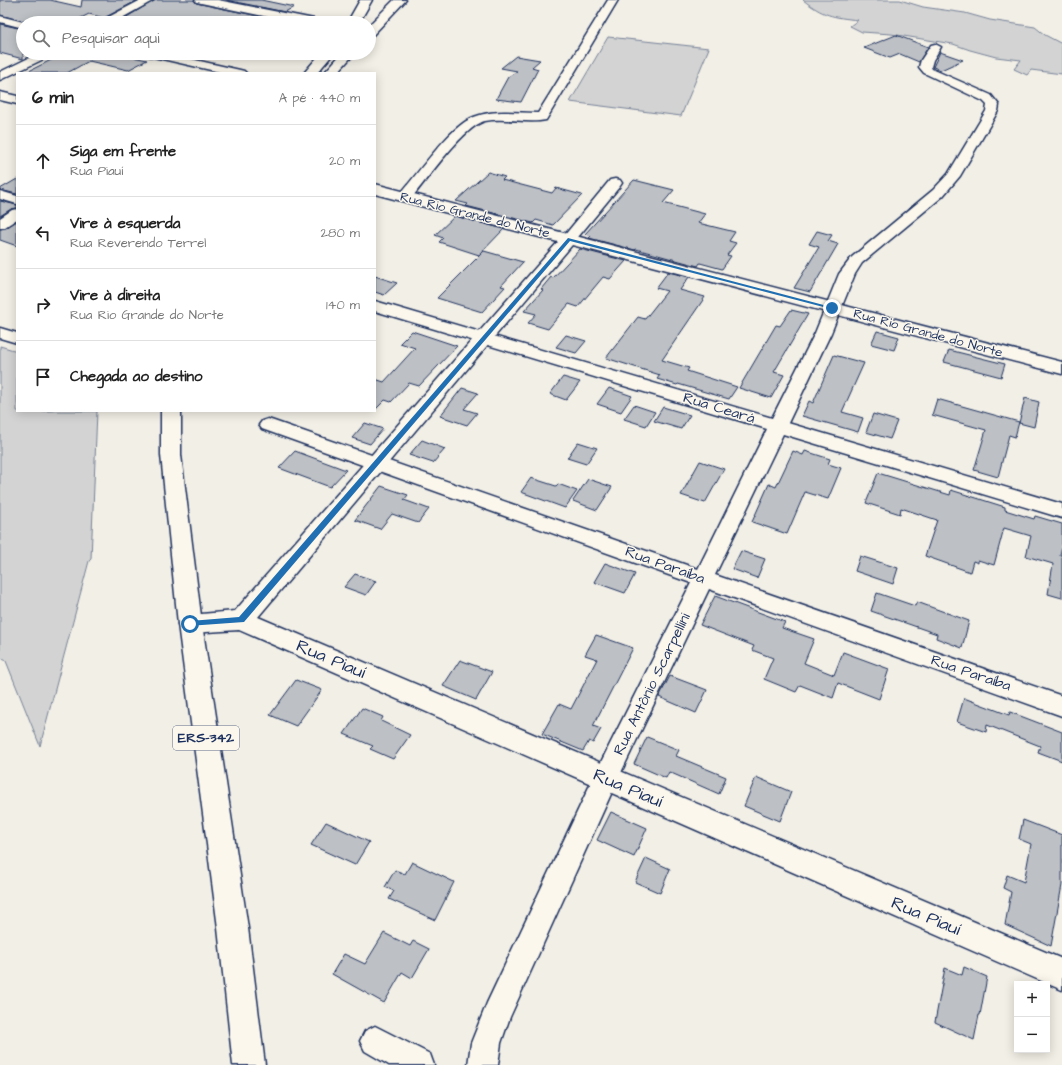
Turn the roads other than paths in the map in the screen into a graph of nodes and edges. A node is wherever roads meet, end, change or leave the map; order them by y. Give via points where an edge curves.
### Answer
1 (149, 0) edge
2 (201, 0) edge
3 (366, 0) edge
4 (400, 0) edge
5 (612, 0) edge
6 (118, 16) edge
7 (280, 16) edge
8 (357, 16) edge
9 (0, 19) edge
10 (16, 23) edge
11 (376, 25) edge
12 (935, 47) dead end
13 (34, 60) edge
14 (181, 60) edge
15 (322, 60) edge
16 (342, 60) edge
17 (235, 72) edge
18 (311, 72) edge
19 (331, 72) edge
20 (0, 77) edge
21 (0, 96) edge
22 (16, 100) edge
23 (615, 184) dead end
24 (376, 189) edge
25 (0, 195) edge
26 (405, 197) junction
27 (16, 200) edge
28 (16, 214) edge
29 (0, 224) edge
30 (569, 239) junction
31 (376, 306) edge
32 (832, 308) junction
33 (0, 333) edge
34 (16, 338) edge
35 (484, 338) junction
36 (1062, 368) edge
37 (171, 412) edge
38 (268, 424) dead end
39 (777, 426) junction
40 (376, 463) junction
41 (1062, 511) edge
42 (703, 579) junction
43 (241, 620) junction
44 (190, 624) junction
45 (1062, 706) edge
46 (606, 778) junction
47 (1062, 976) edge
48 (375, 1041) dead end
49 (249, 1065) edge
50 (419, 1065) edge
51 (483, 1065) edge

1 - 6 street
2 - 7 street
3 - 8 street
4 - 11 street
5 - 26 street via 542,117 504,116 478,119 465,127
9 - 10 street
12 - 32 street, Rua Antônio Scarpellini via 927,60 925,67 928,71 987,98 993,105 992,111 953,176 938,193 857,260 847,274
13 - 20 street
14 - 17 street
15 - 18 street
16 - 19 street
21 - 22 street
23 - 30 street
24 - 26 street, Rua Rio Grande do Norte
25 - 27 street
26 - 30 street, Rua Rio Grande do Norte
28 - 29 street
30 - 32 street, Rua Rio Grande do Norte
30 - 35 street
31 - 35 street, Rua Ceará
32 - 36 street, Rua Rio Grande do Norte
32 - 39 street, Rua Antônio Scarpellini via 823,333
33 - 34 street
35 - 39 street, Rua Ceará
35 - 40 street
37 - 44 street, ERS-342 via 171,455
38 - 40 street, Rua Paraíba
39 - 41 street, Rua Ceará
39 - 42 street, Rua Antônio Scarpellini
40 - 42 street, Rua Paraíba
40 - 43 street
42 - 45 street, Rua Paraíba
42 - 46 street, Rua Antônio Scarpellini
43 - 44 street, Rua Piauí
43 - 46 street, Rua Piauí
44 - 49 street, ERS-342 via 233,928
46 - 47 street, Rua Piauí
46 - 51 street, Rua Antônio Scarpellini via 497,1012 486,1043
48 - 50 street

